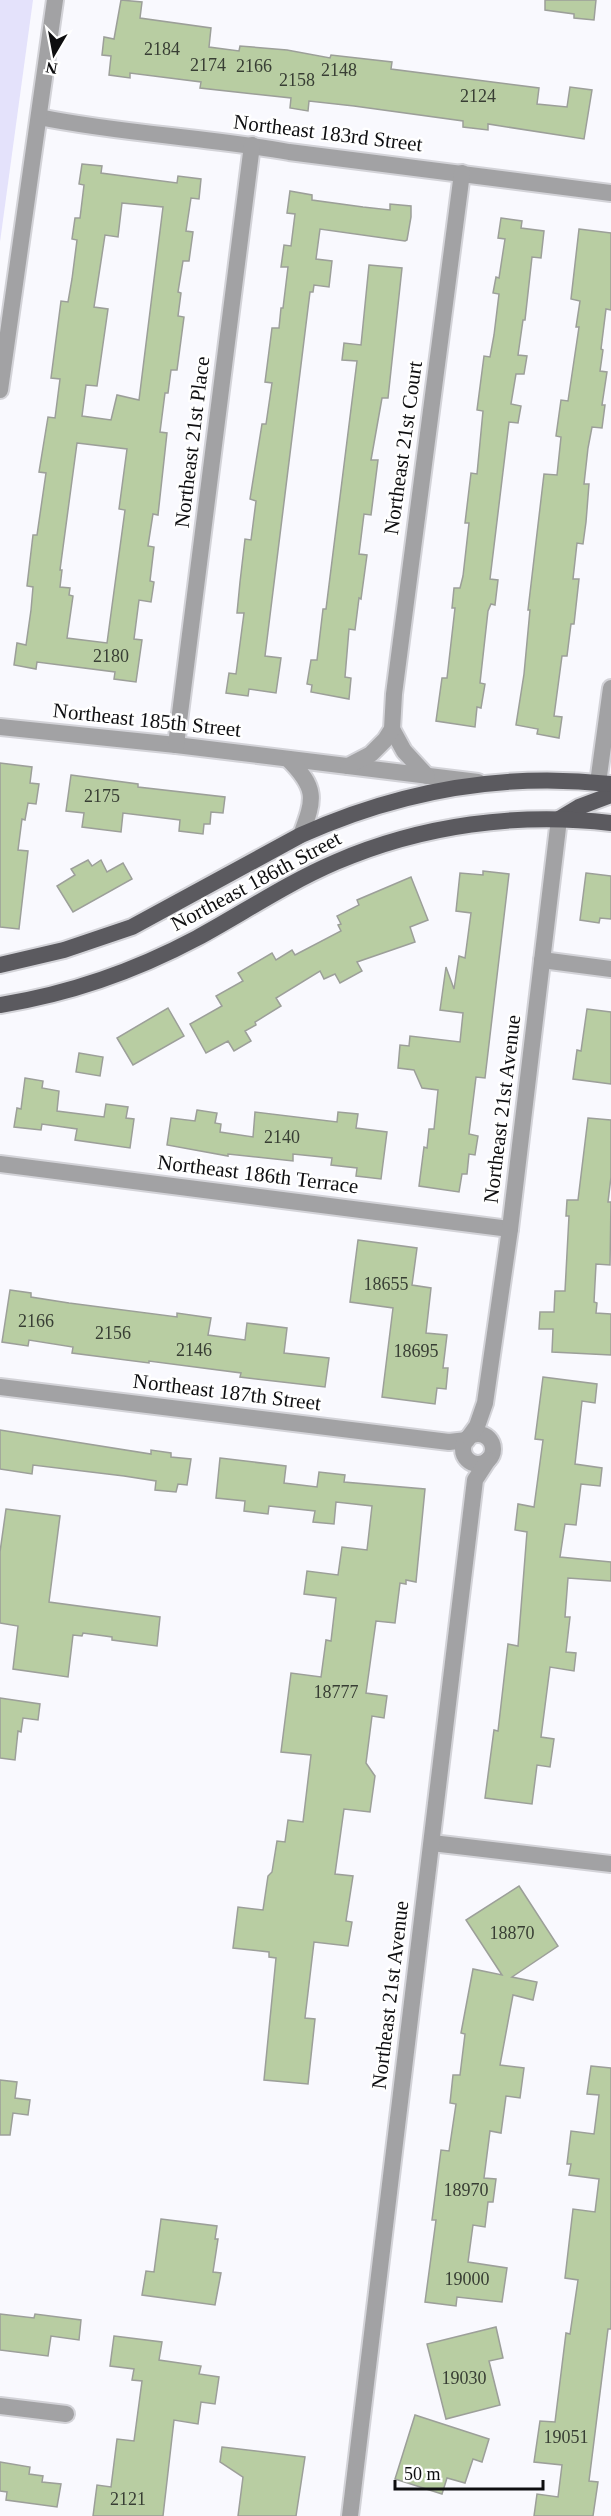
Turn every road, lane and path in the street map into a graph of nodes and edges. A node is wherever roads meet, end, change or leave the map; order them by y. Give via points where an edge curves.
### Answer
1 (55, 0) edge
2 (39, 117) junction
3 (252, 145) junction
4 (462, 172) junction
5 (611, 193) edge
6 (0, 390) edge
7 (611, 688) edge
8 (0, 727) edge
9 (392, 729) junction
10 (176, 745) junction
11 (288, 759) junction
12 (348, 766) junction
13 (427, 776) junction
14 (485, 783) junction
15 (604, 783) edge
16 (611, 795) edge
17 (559, 819) junction
18 (611, 823) edge
19 (301, 835) junction
20 (542, 960) junction
21 (0, 965) edge
22 (611, 969) edge
23 (0, 1005) edge
24 (0, 1164) edge
25 (510, 1229) junction
26 (0, 1387) edge
27 (486, 1403) junction
28 (491, 1442) junction
29 (467, 1448) junction
30 (488, 1460) junction
31 (475, 1479) junction
32 (432, 1844) junction
33 (611, 1864) edge
34 (0, 2406) edge
35 (66, 2414) dead end
36 (350, 2516) edge

1 - 2 street
2 - 3 street, Northeast 183rd Street
2 - 6 street
3 - 4 street, Northeast 183rd Street
3 - 10 street, Northeast 21st Place
4 - 5 street, Northeast 183rd Street
4 - 9 street, Northeast 21st Court
7 - 15 street
8 - 10 street, Northeast 185th Street
9 - 12 street via 379,748
9 - 13 street via 404,751
10 - 11 street, Northeast 185th Street
11 - 12 street, Northeast 185th Street
11 - 19 street via 311,787 310,811
12 - 13 street, Northeast 185th Street
13 - 14 street, Northeast 185th Street
14 - 15 main road, Northeast 186th Street
14 - 19 main road, Northeast 186th Street via 406,798 354,813
16 - 17 main road
17 - 18 main road, Northeast 186th Street
17 - 20 street, Northeast 21st Avenue
17 - 23 main road, Northeast 186th Street via 481,823 382,844 309,874 146,964 42,998
19 - 21 main road, Northeast 186th Street via 132,927 64,950
20 - 22 street
20 - 25 street, Northeast 21st Avenue
24 - 25 street, Northeast 186th Terrace
25 - 27 street, Northeast 21st Avenue
26 - 29 street, Northeast 187th Street via 449,1442
27 - 28 street, Northeast 21st Avenue
27 - 29 street, Northeast 21st Avenue
28 - 29 street via 478,1434
28 - 30 street via 493,1451
29 - 30 street via 475,1464
29 - 31 street, Northeast 21st Avenue
30 - 31 street, Northeast 21st Avenue
31 - 32 street, Northeast 21st Avenue
32 - 33 street
32 - 36 street, Northeast 21st Avenue
34 - 35 street

